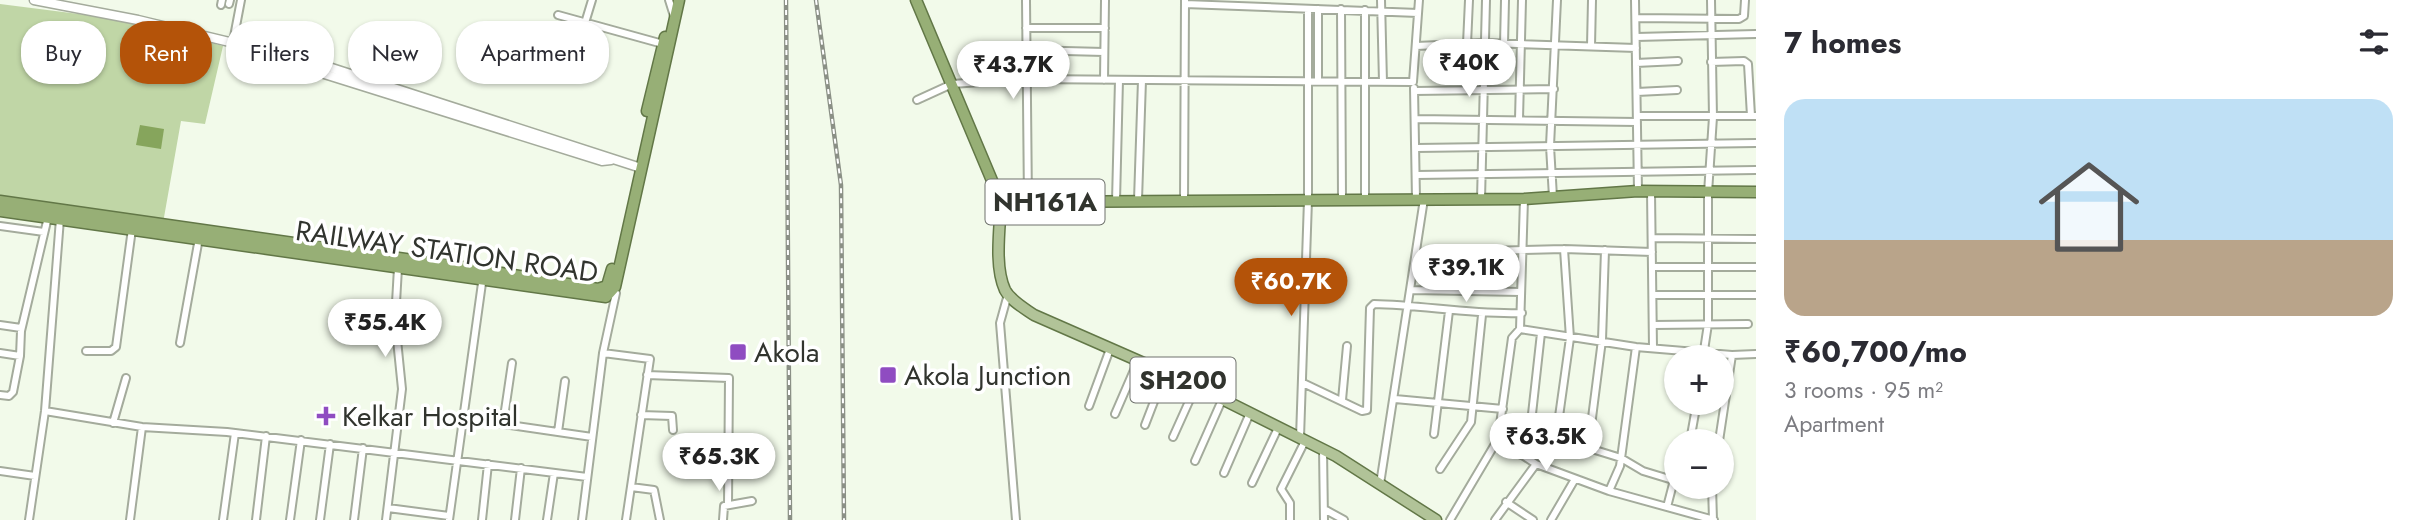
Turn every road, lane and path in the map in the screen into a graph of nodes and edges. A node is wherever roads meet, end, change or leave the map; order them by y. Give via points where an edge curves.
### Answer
1 (34, 0) edge
2 (241, 0) edge
3 (592, 0) edge
4 (916, 0) edge
5 (1026, 0) edge
6 (1105, 0) edge
7 (1381, 0) edge
8 (1419, 0) edge
9 (1469, 0) edge
10 (1486, 0) edge
11 (1504, 0) edge
12 (1522, 0) edge
13 (1557, 0) edge
14 (1592, 0) edge
15 (1635, 0) edge
16 (1711, 0) edge
17 (1745, 0) edge
18 (675, 1) edge
19 (53, 2) edge
20 (1185, 2) edge
21 (1308, 9) junction
22 (1318, 9) junction
23 (1341, 9) junction
24 (1365, 10) junction
25 (1381, 11) junction
26 (1418, 13) junction
27 (558, 15) dead end
28 (1711, 17) junction
29 (1636, 18) junction
30 (674, 20) junction
31 (237, 21) edge
32 (578, 21) edge
33 (586, 21) edge
34 (1105, 28) junction
35 (609, 29) edge
36 (1026, 29) junction
37 (1756, 34) edge
38 (1711, 36) junction
39 (1636, 37) junction
40 (226, 40) edge
41 (1485, 43) junction
42 (1520, 43) junction
43 (663, 44) junction
44 (1467, 44) junction
45 (1504, 44) junction
46 (1554, 44) junction
47 (1416, 46) junction
48 (1591, 46) junction
49 (1636, 48) junction
50 (1026, 50) junction
51 (1104, 52) junction
52 (1678, 61) dead end
53 (1711, 62) junction
54 (1636, 63) junction
55 (334, 72) edge
56 (1027, 79) junction
57 (1104, 80) junction
58 (1119, 80) junction
59 (1142, 80) junction
60 (1308, 80) junction
61 (1318, 80) junction
62 (1183, 81) junction
63 (1341, 82) junction
64 (1366, 82) junction
65 (1383, 82) junction
66 (1413, 82) junction
67 (952, 84) junction
68 (1554, 89) junction
69 (1483, 90) junction
70 (1677, 90) dead end
71 (1414, 91) junction
72 (1518, 91) junction
73 (1637, 92) junction
74 (917, 100) dead end
75 (1753, 116) edge
76 (1713, 117) junction
77 (1482, 118) junction
78 (1518, 118) junction
79 (1416, 119) junction
80 (1552, 119) junction
81 (1637, 119) junction
82 (1756, 143) edge
83 (1638, 144) junction
84 (1711, 145) junction
85 (1482, 146) junction
86 (1550, 146) junction
87 (1416, 148) junction
88 (638, 167) junction
89 (1756, 170) edge
90 (1638, 171) junction
91 (1709, 171) junction
92 (1552, 173) junction
93 (1482, 174) junction
94 (1416, 175) junction
95 (1638, 191) junction
96 (1651, 192) junction
97 (1756, 192) edge
98 (1708, 193) junction
99 (1553, 197) junction
100 (1481, 199) junction
101 (1524, 199) junction
102 (1308, 200) junction
103 (1342, 200) junction
104 (1366, 200) junction
105 (1420, 200) junction
106 (0, 201) edge
107 (1116, 201) junction
108 (1139, 201) junction
109 (1184, 201) junction
110 (1001, 202) junction
111 (1028, 202) junction
112 (0, 211) edge
113 (61, 215) junction
114 (48, 217) junction
115 (0, 226) edge
116 (132, 229) junction
117 (44, 232) junction
118 (200, 235) junction
119 (1652, 237) junction
120 (1709, 238) junction
121 (1756, 239) edge
122 (1564, 249) junction
123 (1605, 250) junction
124 (1443, 252) dead end
125 (1523, 252) junction
126 (1652, 252) junction
127 (1652, 267) junction
128 (1708, 267) junction
129 (1756, 267) edge
130 (398, 268) junction
131 (483, 275) junction
132 (610, 289) junction
133 (1412, 290) junction
134 (1521, 292) junction
135 (1008, 293) junction
136 (1707, 295) junction
137 (1756, 295) edge
138 (1653, 296) junction
139 (1410, 304) junction
140 (1449, 311) junction
141 (1522, 313) junction
142 (1482, 315) junction
143 (1707, 324) junction
144 (1748, 324) dead end
145 (0, 325) edge
146 (1653, 325) junction
147 (21, 328) junction
148 (1520, 330) junction
149 (1541, 333) junction
150 (1570, 338) junction
151 (1602, 340) junction
152 (180, 343) dead end
153 (1705, 345) edge
154 (1347, 346) dead end
155 (1636, 347) junction
156 (1653, 348) junction
157 (1110, 349) junction
158 (1664, 350) edge
159 (86, 351) dead end
160 (0, 353) edge
161 (603, 353) junction
162 (1756, 354) edge
163 (1734, 355) edge
164 (20, 356) junction
165 (1138, 361) junction
166 (512, 363) dead end
167 (1165, 373) junction
168 (647, 375) junction
169 (126, 378) dead end
170 (565, 381) dead end
171 (1303, 383) junction
172 (1196, 386) junction
173 (0, 395) edge
174 (1395, 399) junction
175 (1223, 400) junction
176 (1342, 400) junction
177 (1438, 405) junction
178 (1475, 405) junction
179 (1089, 406) dead end
180 (1503, 409) junction
181 (45, 411) junction
182 (1250, 413) junction
183 (1115, 414) dead end
184 (641, 415) junction
185 (463, 418) junction
186 (113, 423) junction
187 (502, 424) junction
188 (1145, 425) dead end
189 (142, 427) junction
190 (1278, 428) junction
191 (673, 430) dead end
192 (558, 432) junction
193 (235, 433) junction
194 (1434, 434) dead end
195 (266, 436) junction
196 (1173, 437) dead end
197 (592, 438) junction
198 (1498, 439) junction
199 (301, 440) junction
200 (1302, 440) junction
201 (330, 444) junction
202 (363, 448) junction
203 (1323, 449) junction
204 (1588, 449) junction
205 (397, 451) junction
206 (1521, 455) junction
207 (1621, 458) junction
208 (457, 459) junction
209 (1195, 461) dead end
210 (488, 464) junction
211 (1535, 464) junction
212 (521, 468) junction
213 (1440, 469) dead end
214 (0, 471) edge
215 (554, 472) junction
216 (1224, 473) dead end
217 (35, 476) junction
218 (587, 477) junction
219 (1575, 478) junction
220 (1664, 478) edge
221 (1252, 484) dead end
222 (1380, 484) junction
223 (631, 487) junction
224 (1609, 491) junction
225 (1669, 499) edge
226 (1713, 499) edge
227 (752, 501) dead end
228 (1506, 502) junction
229 (728, 505) junction
230 (1667, 507) junction
231 (388, 508) junction
232 (1324, 509) junction
233 (449, 518) edge
234 (29, 520) edge
235 (130, 520) edge
236 (223, 520) edge
237 (256, 520) edge
238 (289, 520) edge
239 (320, 520) edge
240 (354, 520) edge
241 (386, 520) edge
242 (482, 520) edge
243 (515, 520) edge
244 (547, 520) edge
245 (582, 520) edge
246 (626, 520) edge
247 (660, 520) edge
248 (723, 520) edge
249 (1016, 520) edge
250 (1290, 520) edge
251 (1324, 520) edge
252 (1344, 520) edge
253 (1436, 520) edge
254 (1450, 520) edge
255 (1495, 520) edge
256 (1533, 520) edge
257 (1551, 520) edge
258 (1714, 520) edge

1 - 19 street
2 - 31 street
3 - 33 street
4 - 67 highway, NH161A
5 - 36 street
6 - 34 street
7 - 25 street
8 - 26 street
9 - 44 street
10 - 41 street
11 - 45 street
12 - 42 street
13 - 46 street
14 - 48 street
15 - 29 street
16 - 28 street
17 - 28 street via 1743,17
18 - 30 highway, RAILWAY STATION ROAD
19 - 40 street
20 - 21 street
20 - 62 street
21 - 22 street
21 - 60 street
22 - 23 street
22 - 61 street
23 - 24 street
23 - 63 street
24 - 25 street
24 - 64 street
25 - 26 street
25 - 65 street
26 - 47 street
27 - 32 street
28 - 29 street
28 - 38 street
29 - 39 street
30 - 43 highway, RAILWAY STATION ROAD
30 - 88 highway, RAILWAY STATION ROAD
34 - 36 street
34 - 51 street
35 - 43 street
36 - 50 street
37 - 38 street
38 - 39 street
38 - 53 street
39 - 49 street
41 - 44 street
41 - 45 street
41 - 69 street
42 - 45 street
42 - 46 street
42 - 72 street
43 - 88 highway, RAILWAY STATION ROAD
44 - 47 street
46 - 48 street
46 - 68 street
47 - 66 street
48 - 49 street
49 - 54 street
50 - 51 street
50 - 56 street
51 - 57 street
52 - 54 street
53 - 75 street via 1748,64
53 - 76 street
54 - 73 street
55 - 88 street
56 - 57 street
56 - 67 street
56 - 111 street
57 - 58 street
58 - 59 street
58 - 107 street
59 - 62 street
59 - 108 street
60 - 61 street
60 - 62 street
60 - 102 street
61 - 63 street
62 - 109 street
63 - 64 street
63 - 103 street
64 - 65 street
64 - 104 street
65 - 66 street
66 - 71 street
67 - 74 street
67 - 110 highway, NH161A
68 - 72 street
68 - 80 street
69 - 71 street
69 - 72 street
69 - 77 street
70 - 73 street
71 - 79 street
72 - 78 street
73 - 81 street
75 - 76 street
76 - 81 street
76 - 84 street
77 - 78 street
77 - 79 street
77 - 85 street
78 - 80 street
79 - 87 street
80 - 81 street
80 - 86 street
81 - 83 street
82 - 84 street
83 - 84 street
83 - 86 street
83 - 90 street
84 - 91 street
85 - 86 street
85 - 87 street
85 - 93 street
86 - 92 street
87 - 94 street
88 - 132 highway, RAILWAY STATION ROAD
89 - 91 street
90 - 91 street
90 - 92 street
90 - 95 street
91 - 98 street
92 - 93 street
92 - 99 street
93 - 94 street
93 - 100 street
94 - 105 street
95 - 96 highway, NH161A
95 - 99 highway, NH161A
96 - 98 highway, NH161A
96 - 119 street
97 - 98 highway, NH161A
98 - 120 street
99 - 101 highway, NH161A
100 - 101 highway, NH161A
100 - 105 highway, NH161A
101 - 125 street
102 - 103 highway, NH161A
102 - 109 highway, NH161A
102 - 171 street
103 - 104 highway, NH161A
104 - 105 highway, NH161A
105 - 133 street
106 - 113 highway, RAILWAY STATION ROAD
107 - 108 highway, NH161A
107 - 111 highway, NH161A
108 - 109 highway, NH161A
110 - 111 highway, NH161A
110 - 135 main road via 1000,259
112 - 114 highway, RAILWAY STATION ROAD
113 - 114 highway, RAILWAY STATION ROAD
113 - 116 highway, RAILWAY STATION ROAD
113 - 118 highway, RAILWAY STATION ROAD
113 - 181 street
114 - 117 street
115 - 117 street
116 - 118 highway, RAILWAY STATION ROAD
116 - 159 street via 116,347
117 - 147 street
118 - 130 highway, RAILWAY STATION ROAD
118 - 131 highway, RAILWAY STATION ROAD
118 - 152 street
119 - 120 street
119 - 126 street
120 - 121 street
120 - 128 street
122 - 123 street
122 - 125 street
122 - 150 street
123 - 126 street
123 - 151 street
124 - 125 street
125 - 134 street
126 - 127 street
127 - 128 street
127 - 138 street
128 - 129 street
128 - 136 street
130 - 131 highway, RAILWAY STATION ROAD
130 - 205 street via 395,320 402,389
131 - 132 highway, RAILWAY STATION ROAD via 596,298 606,297
131 - 185 street
132 - 161 street via 616,293
133 - 134 street
133 - 139 street
134 - 141 street
135 - 157 main road, SH200 via 1034,315
135 - 249 street via 1000,323
136 - 137 street
136 - 138 street
136 - 143 street
138 - 146 street
139 - 140 street
139 - 174 street
139 - 176 street via 1371,305 1368,407 1362,411
140 - 142 street
140 - 177 street
141 - 142 street
141 - 148 street
142 - 178 street
143 - 144 street
143 - 146 street
143 - 153 street
145 - 147 street
146 - 156 street
147 - 164 street
148 - 149 street
148 - 180 street via 1512,338
149 - 150 street
149 - 206 street via 1532,414
150 - 151 street
150 - 204 street via 1556,436
151 - 155 street
151 - 204 street
154 - 176 street
155 - 156 street
155 - 207 street
156 - 158 street
157 - 165 main road, SH200
157 - 179 street
160 - 164 street
161 - 168 street via 650,359
161 - 197 street
162 - 163 street
164 - 173 street via 13,392
165 - 167 main road, SH200
165 - 183 street
166 - 187 street
167 - 172 main road, SH200
167 - 188 street
168 - 184 street
168 - 229 street via 729,378
169 - 186 street
170 - 192 street
171 - 176 street
171 - 200 street
172 - 175 main road, SH200
172 - 196 street
174 - 177 street
174 - 222 street
175 - 182 main road, SH200
175 - 209 street
177 - 178 street
177 - 194 street
178 - 180 street
178 - 213 street via 1470,427
180 - 198 street
181 - 186 street
181 - 217 street
182 - 190 main road, SH200
182 - 216 street
184 - 191 street via 672,416
184 - 223 street
185 - 187 street
185 - 208 street
186 - 189 street
187 - 192 street
189 - 193 street
189 - 235 street
190 - 200 main road, SH200
190 - 221 street
192 - 197 street
193 - 195 street
193 - 236 street
195 - 199 street
195 - 237 street
197 - 218 street
198 - 206 street
198 - 254 street
199 - 201 street
199 - 238 street
200 - 203 main road, SH200
200 - 250 street via 1281,489 1290,503
201 - 202 street
201 - 239 street
202 - 205 street
202 - 240 street
203 - 222 main road, SH200
203 - 232 street
204 - 207 street
205 - 208 street
205 - 231 street
206 - 211 street
207 - 220 street
207 - 224 street
208 - 210 street
208 - 233 street
210 - 212 street
210 - 242 street
211 - 219 street
211 - 228 street
212 - 215 street
212 - 243 street
214 - 217 street
215 - 218 street
215 - 244 street
217 - 234 street
218 - 245 street
219 - 224 street
219 - 257 street
222 - 253 main road, SH200
223 - 246 street
223 - 247 street via 654,490
224 - 230 street
225 - 230 street
226 - 258 street
227 - 229 street
228 - 255 street
228 - 256 street
229 - 248 street via 723,507
230 - 258 street
231 - 233 street
231 - 241 street
232 - 251 street
232 - 252 street

